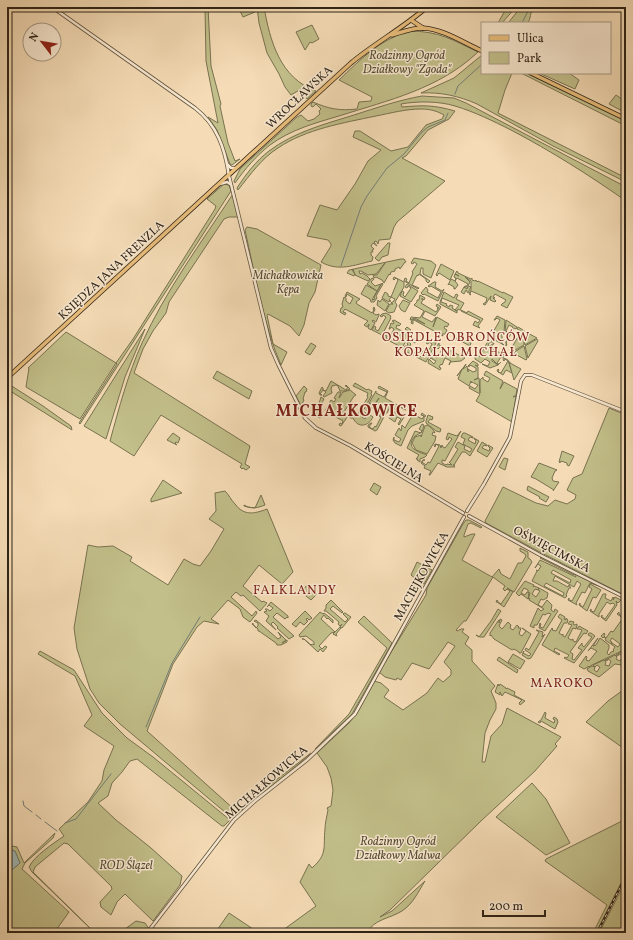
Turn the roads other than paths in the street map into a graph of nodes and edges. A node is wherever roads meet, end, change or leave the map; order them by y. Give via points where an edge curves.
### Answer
1 (52, 7) edge
2 (427, 7) edge
3 (419, 14) junction
4 (411, 20) junction
5 (418, 27) junction
6 (385, 37) junction
7 (481, 51) edge
8 (533, 74) edge
9 (626, 119) edge
10 (227, 163) junction
11 (238, 167) junction
12 (229, 176) junction
13 (219, 185) junction
14 (232, 186) junction
15 (7, 378) edge
16 (626, 412) edge
17 (467, 511) junction
18 (463, 513) junction
19 (469, 516) junction
20 (464, 517) junction
21 (626, 598) edge
22 (394, 644) joint
23 (147, 933) edge

1 - 10 street via 201,113 218,135
2 - 3 main road, WROCŁAWSKA
3 - 4 main road, WROCŁAWSKA
3 - 5 main road
4 - 5 main road via 412,26
4 - 6 main road, WROCŁAWSKA
5 - 6 main road
5 - 7 main road via 440,32
6 - 11 main road, WROCŁAWSKA via 351,63
8 - 9 main road
10 - 11 street via 231,168
10 - 12 street
11 - 12 main road, WROCŁAWSKA
12 - 13 main road, KSIĘDZA JANA FRENZLA
12 - 14 street
13 - 14 street via 227,182
13 - 15 main road, KSIĘDZA JANA FRENZLA
14 - 18 street, KOŚCIELNA via 271,348 307,420 316,428 346,443
16 - 17 street via 532,375 525,375 521,380 509,441
17 - 18 street
17 - 19 street
18 - 20 street
19 - 20 street
19 - 21 street, OŚWIĘCIMSKA via 545,558
20 - 22 street, MACIEJKOWICKA
22 - 23 street, MICHAŁKOWICKA via 360,707 351,718 307,760 234,820

